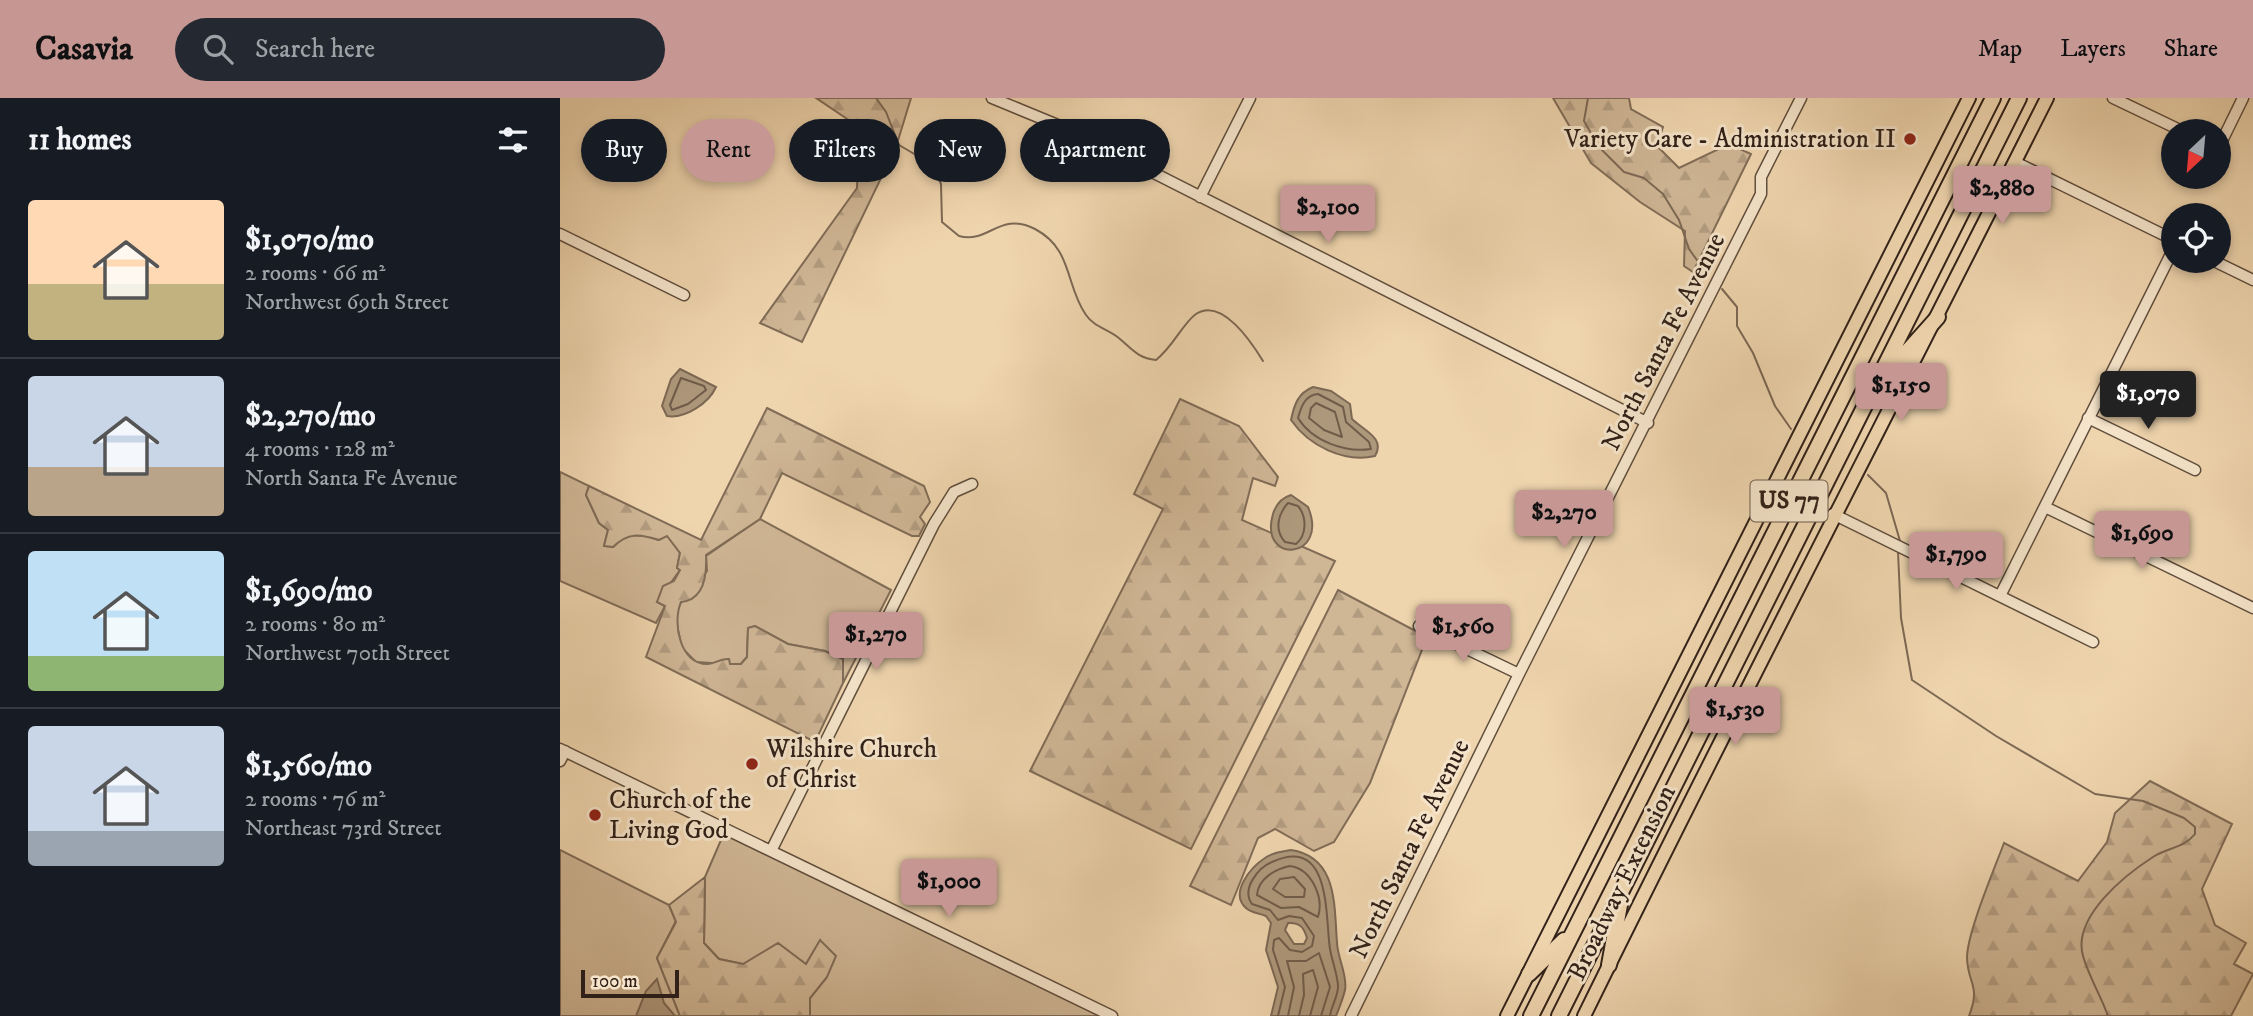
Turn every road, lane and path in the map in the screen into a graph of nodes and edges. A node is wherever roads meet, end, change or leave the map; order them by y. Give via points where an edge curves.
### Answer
1 (992, 98) edge
2 (1250, 98) edge
3 (1801, 98) edge
4 (1969, 98) edge
5 (1993, 98) edge
6 (2019, 98) edge
7 (2047, 98) edge
8 (2113, 98) edge
9 (2243, 98) edge
10 (2161, 121) edge
11 (2231, 122) edge
12 (2015, 162) junction
13 (1200, 197) junction
14 (560, 234) edge
15 (2161, 234) edge
16 (2231, 269) edge
17 (2161, 273) edge
18 (2253, 280) edge
19 (684, 295) dead end
20 (1938, 317) junction
21 (1874, 388) junction
22 (2088, 418) junction
23 (1648, 423) junction
24 (2195, 470) dead end
25 (972, 484) dead end
26 (2045, 507) junction
27 (1833, 514) junction
28 (2000, 596) junction
29 (2253, 608) edge
30 (1419, 626) dead end
31 (2093, 642) dead end
32 (1519, 674) junction
33 (562, 753) edge
34 (772, 849) junction
35 (1623, 890) junction
36 (1574, 928) junction
37 (1609, 965) junction
38 (1529, 974) junction
39 (1112, 1016) edge
40 (1351, 1016) edge
41 (1507, 1016) edge
42 (1531, 1016) edge
43 (1559, 1016) edge
44 (1584, 1016) edge

1 - 13 street via 1065,128
2 - 13 street
3 - 23 street, North Santa Fe Avenue via 1762,177 1761,194
4 - 38 main road, Broadway Extension
5 - 36 highway, Broadway Extension / US 77
6 - 21 highway, Broadway Extension / US 77
7 - 12 main road, Broadway Extension
8 - 10 street
9 - 11 street
12 - 15 street
12 - 20 main road, Broadway Extension
13 - 23 street
14 - 19 street
16 - 18 street
17 - 22 street
20 - 21 highway
20 - 27 main road, Broadway Extension
21 - 35 highway, Broadway Extension / US 77
22 - 24 street
22 - 26 street
23 - 32 street, North Santa Fe Avenue
25 - 34 street via 956,490 934,524
26 - 28 street
26 - 29 street
27 - 28 street
27 - 37 main road, Broadway Extension
28 - 31 street
30 - 32 street
32 - 40 street, North Santa Fe Avenue
33 - 34 street
34 - 39 street
35 - 37 highway
35 - 43 highway, Broadway Extension / US 77
36 - 38 highway
36 - 42 highway, Broadway Extension / US 77
37 - 44 main road, Broadway Extension
38 - 41 main road, Broadway Extension

